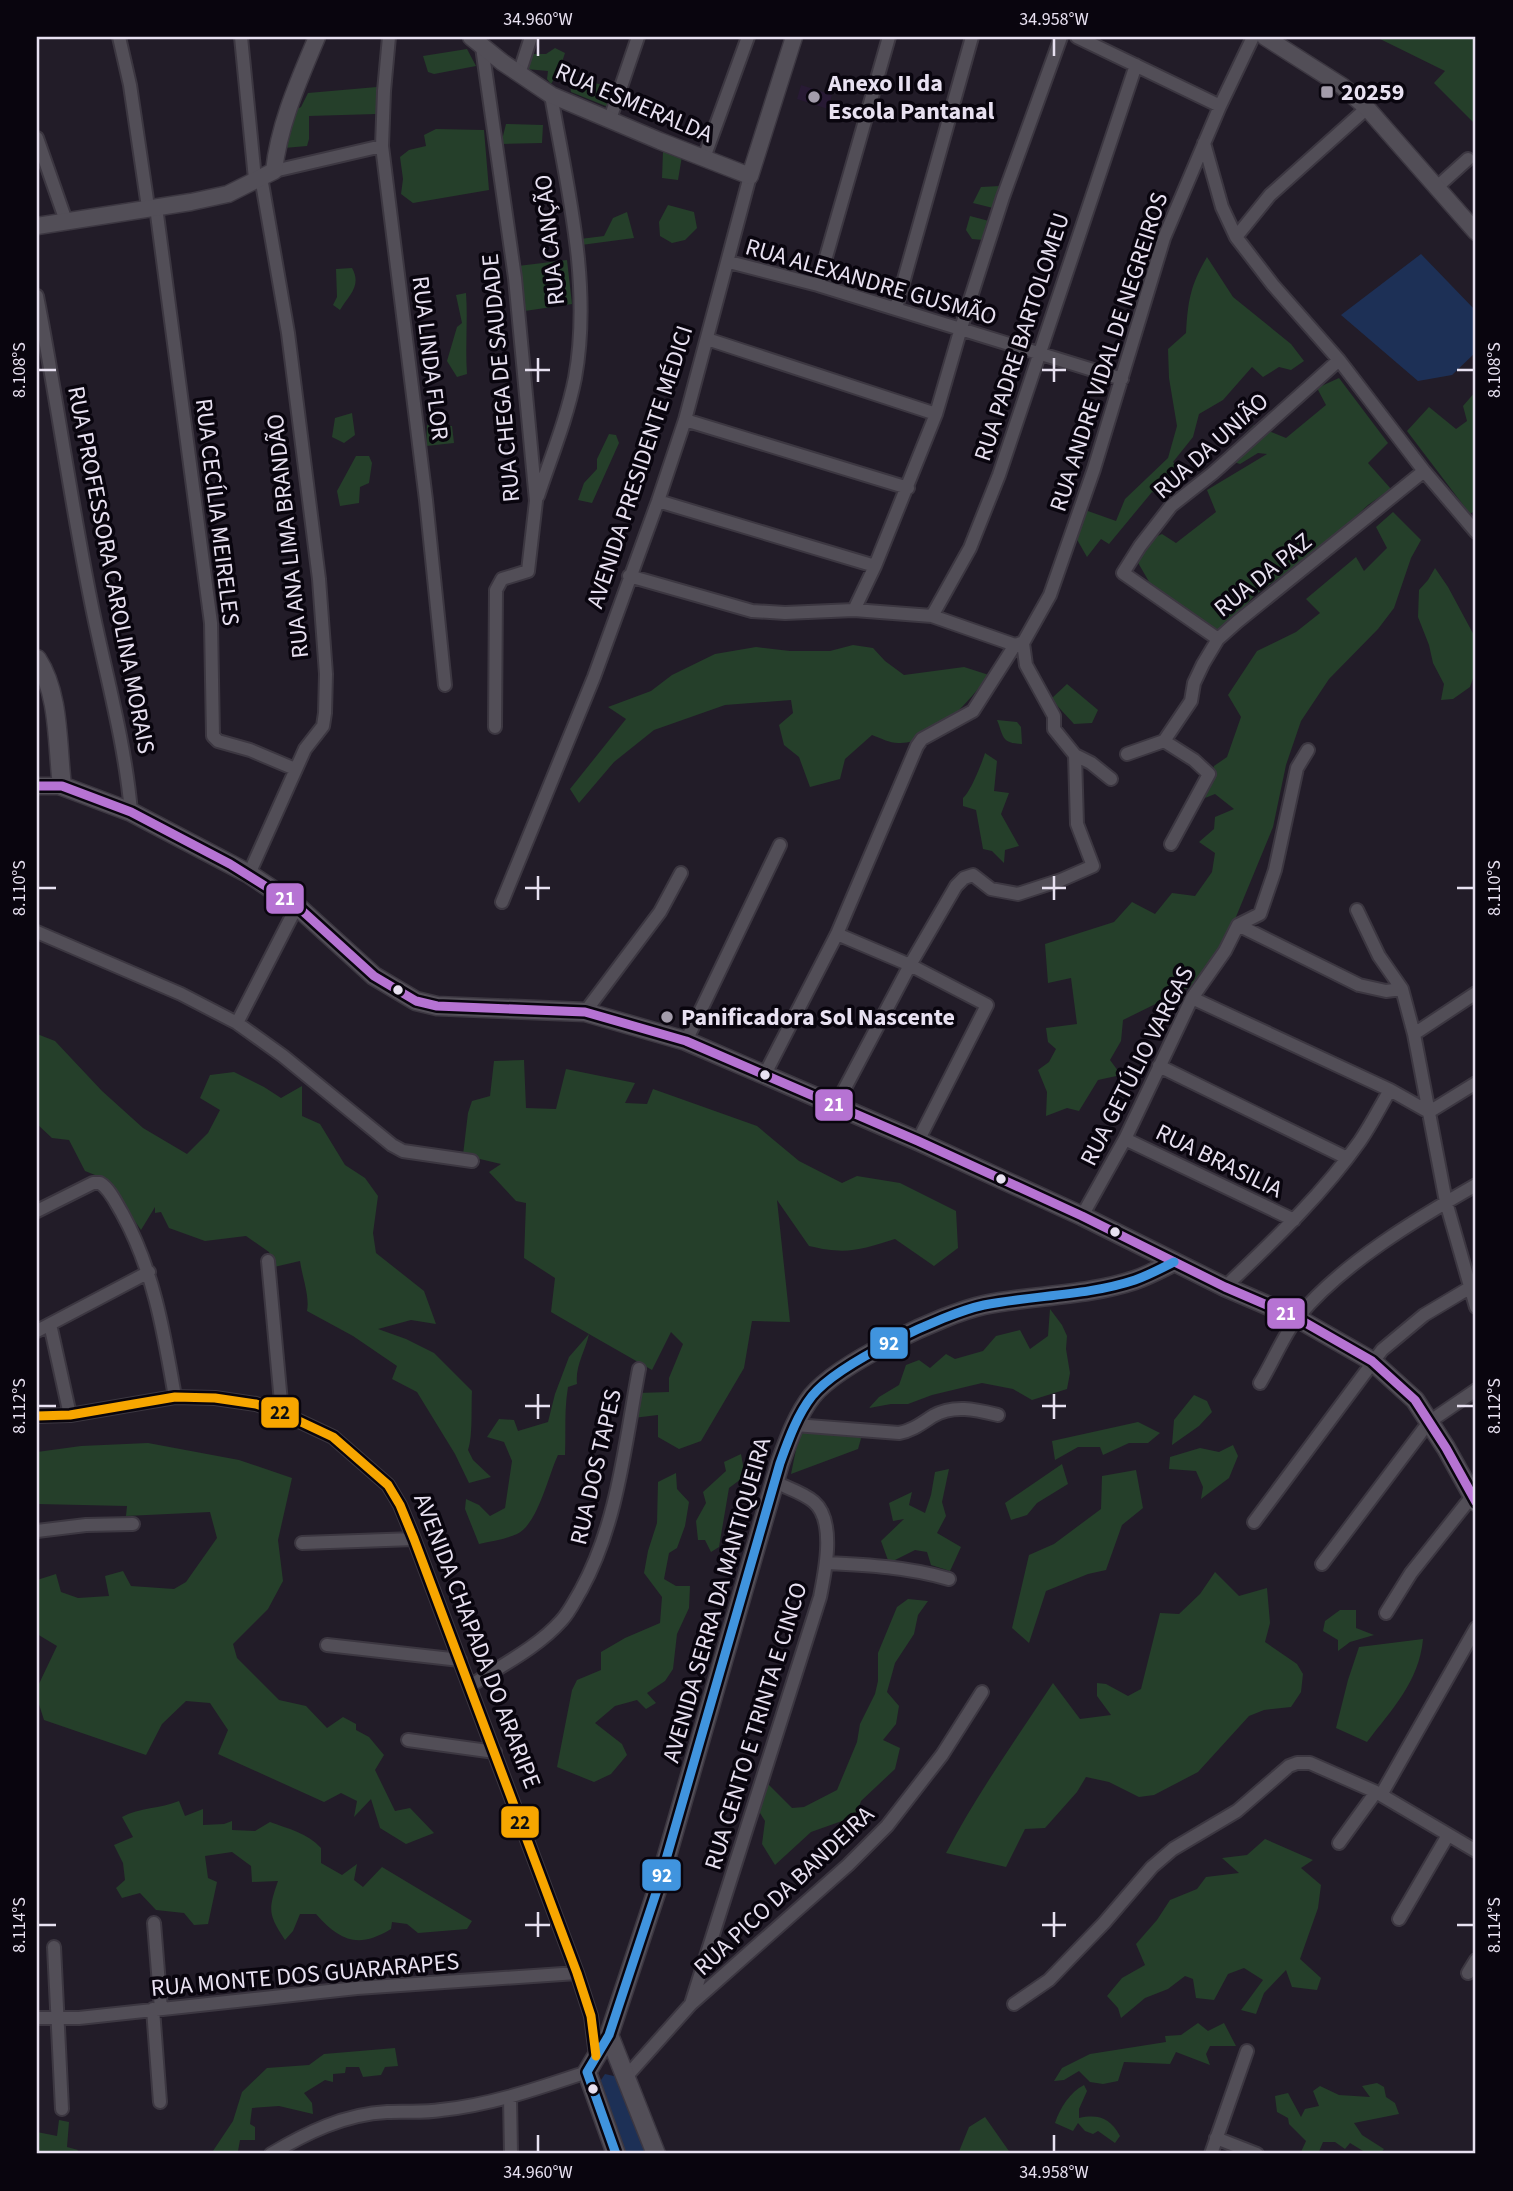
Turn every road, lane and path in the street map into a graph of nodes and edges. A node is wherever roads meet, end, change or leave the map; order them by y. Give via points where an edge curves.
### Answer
1 (119, 37) edge
2 (242, 37) edge
3 (317, 37) edge
4 (389, 37) edge
5 (531, 37) edge
6 (638, 37) edge
7 (748, 37) edge
8 (794, 37) edge
9 (889, 37) edge
10 (972, 37) edge
11 (1061, 37) edge
12 (1077, 37) edge
13 (1253, 37) edge
14 (1265, 37) edge
15 (476, 42) edge
16 (1136, 65) junction
17 (519, 74) junction
18 (551, 95) junction
19 (1220, 106) junction
20 (1367, 108) junction
21 (610, 119) junction
22 (37, 138) edge
23 (1204, 144) junction
24 (382, 146) junction
25 (704, 158) junction
26 (1468, 159) dead end
27 (263, 176) junction
28 (750, 176) junction
29 (1437, 187) junction
30 (152, 207) junction
31 (66, 221) junction
32 (37, 226) edge
33 (1476, 232) edge
34 (1236, 237) junction
35 (729, 262) junction
36 (818, 285) junction
37 (37, 296) edge
38 (897, 309) junction
39 (961, 328) junction
40 (707, 339) junction
41 (1038, 355) junction
42 (1339, 359) junction
43 (1122, 379) junction
44 (936, 414) junction
45 (685, 420) junction
46 (1424, 471) junction
47 (908, 488) junction
48 (536, 501) junction
49 (658, 501) junction
50 (1476, 532) edge
51 (875, 566) junction
52 (629, 576) junction
53 (854, 610) junction
54 (932, 616) junction
55 (1219, 639) junction
56 (1019, 644) junction
57 (39, 667) edge
58 (445, 685) dead end
59 (495, 727) dead end
60 (1164, 741) junction
61 (1308, 750) dead end
62 (1126, 754) dead end
63 (1075, 755) junction
64 (295, 769) junction
65 (1111, 779) dead end
66 (37, 786) edge
67 (62, 786) junction
68 (131, 812) junction
69 (1171, 844) dead end
70 (780, 845) dead end
71 (681, 873) dead end
72 (249, 874) junction
73 (502, 902) dead end
74 (297, 906) junction
75 (1357, 910) dead end
76 (1238, 925) junction
77 (37, 932) edge
78 (837, 934) junction
79 (910, 965) junction
80 (1402, 989) junction
81 (1476, 993) edge
82 (1192, 998) junction
83 (585, 1012) junction
84 (237, 1023) junction
85 (1415, 1034) junction
86 (686, 1041) junction
87 (1159, 1066) junction
88 (765, 1074) junction
89 (1476, 1083) edge
90 (1390, 1090) junction
91 (836, 1105) junction
92 (1429, 1112) junction
93 (1125, 1139) junction
94 (918, 1141) junction
95 (1347, 1158) junction
96 (472, 1161) dead end
97 (1476, 1185) edge
98 (1446, 1202) junction
99 (37, 1211) edge
100 (1082, 1216) junction
101 (1294, 1220) junction
102 (268, 1261) dead end
103 (1174, 1262) junction
104 (149, 1272) junction
105 (1474, 1286) edge
106 (1226, 1287) junction
107 (1476, 1307) edge
108 (1297, 1318) junction
109 (50, 1324) junction
110 (37, 1331) edge
111 (1372, 1361) junction
112 (639, 1369) dead end
113 (1260, 1382) dead end
114 (1476, 1390) edge
115 (175, 1396) junction
116 (282, 1413) junction
117 (70, 1415) junction
118 (998, 1415) dead end
119 (37, 1416) edge
120 (1429, 1422) junction
121 (796, 1425) junction
122 (775, 1482) junction
123 (1474, 1498) edge
124 (1254, 1522) dead end
125 (133, 1524) dead end
126 (37, 1531) edge
127 (414, 1539) junction
128 (302, 1543) dead end
129 (827, 1563) junction
130 (1322, 1564) dead end
131 (949, 1579) dead end
132 (1386, 1613) dead end
133 (1476, 1628) edge
134 (327, 1645) dead end
135 (460, 1660) junction
136 (470, 1686) junction
137 (982, 1692) dead end
138 (408, 1740) dead end
139 (495, 1752) junction
140 (1378, 1794) junction
141 (1448, 1835) junction
142 (1339, 1843) dead end
143 (1476, 1851) edge
144 (1399, 1919) dead end
145 (154, 1923) dead end
146 (54, 1947) dead end
147 (1476, 1960) edge
148 (576, 1973) junction
149 (1468, 1973) dead end
150 (691, 2004) junction
151 (1014, 2004) dead end
152 (157, 2009) junction
153 (37, 2018) edge
154 (58, 2019) junction
155 (608, 2035) junction
156 (1247, 2051) dead end
157 (596, 2056) junction
158 (587, 2072) junction
159 (626, 2077) junction
160 (510, 2098) junction
161 (160, 2102) dead end
162 (62, 2109) dead end
163 (1216, 2138) junction
164 (271, 2154) edge
165 (511, 2154) edge
166 (616, 2154) edge
167 (656, 2154) edge
168 (1211, 2154) edge
169 (1257, 2154) edge

1 - 30 street, RUA CECÍLIA MEIRELES
2 - 27 street
3 - 27 street, RUA ANA LIMA BRANDÃO
4 - 24 street, RUA LINDA FLOR
5 - 17 street
6 - 21 street
7 - 25 street
8 - 28 street, AVENIDA PRESIDENTE MÉDICI
9 - 36 street
10 - 38 street
11 - 39 street
12 - 16 street
13 - 19 street, RUA ANDRE VIDAL DE NEGREIROS
14 - 20 street via 1342,86
15 - 17 street, RUA ESMERALDA
15 - 48 street, RUA CHEGA DE SAUDADE via 515,278
16 - 19 street
16 - 41 street, RUA PADRE BARTOLOMEU
17 - 18 street, RUA ESMERALDA
18 - 21 street, RUA ESMERALDA
18 - 48 street, RUA CANÇÃO via 574,224 580,321 575,377
19 - 23 street, RUA ANDRE VIDAL DE NEGREIROS
20 - 29 street
20 - 34 street via 1270,195
21 - 25 street, RUA ESMERALDA
22 - 31 street
23 - 34 street
23 - 43 street, RUA ANDRE VIDAL DE NEGREIROS via 1164,238
24 - 27 street
24 - 58 street, RUA LINDA FLOR
25 - 28 street, RUA ESMERALDA
26 - 29 street
27 - 30 street via 228,194
27 - 64 street, RUA ANA LIMA BRANDÃO via 288,333 319,579 326,674 323,726
28 - 35 street, AVENIDA PRESIDENTE MÉDICI
29 - 33 street
30 - 31 street
30 - 64 street, RUA CECÍLIA MEIRELES via 211,623 213,736
31 - 32 street
34 - 42 street
35 - 36 street, RUA ALEXANDRE GUSMÃO
35 - 40 street, AVENIDA PRESIDENTE MÉDICI
36 - 38 street, RUA ALEXANDRE GUSMÃO
37 - 68 street, RUA PROFESSORA CAROLINA MORAIS via 92,606 127,767
38 - 39 street, RUA ALEXANDRE GUSMÃO
39 - 41 street, RUA ALEXANDRE GUSMÃO
39 - 44 street
40 - 44 street
40 - 45 street, AVENIDA PRESIDENTE MÉDICI
41 - 43 street, RUA ALEXANDRE GUSMÃO
41 - 54 street, RUA PADRE BARTOLOMEU via 970,548
42 - 46 street
42 - 55 street, RUA DA UNIÃO via 1171,506 1123,573
43 - 56 street, RUA ANDRE VIDAL DE NEGREIROS via 1050,594
44 - 47 street
45 - 47 street
45 - 49 street, AVENIDA PRESIDENTE MÉDICI
46 - 50 street
46 - 55 street, RUA DA PAZ
47 - 51 street
48 - 59 street, RUA CHEGA DE SAUDADE via 528,571 502,579 496,590
49 - 51 street
49 - 52 street, AVENIDA PRESIDENTE MÉDICI
51 - 53 street
52 - 53 street via 752,611
52 - 73 street, AVENIDA PRESIDENTE MÉDICI via 594,677
53 - 54 street
54 - 56 street
55 - 60 street, RUA DA PAZ via 1194,683 1191,701
56 - 63 street via 1054,716 1055,729
56 - 78 street, RUA ANDRE VIDAL DE NEGREIROS via 973,711 917,746
57 - 67 main road via 52,701
60 - 62 street
60 - 69 street via 1209,772
61 - 76 street, RUA GETÚLIO VARGAS via 1297,768 1268,894 1260,914
63 - 65 street
63 - 79 street via 1077,824 1093,866 1018,894 991,889 973,875 964,878
64 - 72 street, RUA ANA LIMA BRANDÃO
66 - 67 street
67 - 68 main road
68 - 72 main road
70 - 86 street
71 - 83 street via 660,912
72 - 74 main road
74 - 83 main road via 374,976 416,1001 437,1006
74 - 84 street
75 - 80 street via 1379,956
76 - 80 street via 1359,985
76 - 82 street, RUA GETÚLIO VARGAS
77 - 84 street
78 - 79 street
78 - 88 street, RUA ANDRE VIDAL DE NEGREIROS
79 - 91 street
79 - 94 street via 987,1005
80 - 85 street
81 - 85 street
82 - 87 street, RUA GETÚLIO VARGAS
82 - 90 street
83 - 86 main road
84 - 96 street via 403,1152
85 - 92 street
86 - 88 main road
87 - 93 street, RUA GETÚLIO VARGAS
87 - 95 street
88 - 91 main road
89 - 92 street
90 - 92 street
90 - 95 street
91 - 94 main road
92 - 98 street
93 - 100 street, RUA GETÚLIO VARGAS
93 - 101 street, RUA BRASILIA
94 - 100 main road
95 - 101 street
97 - 98 street
98 - 105 street
98 - 108 street via 1359,1260
99 - 104 street via 100,1182 134,1236
100 - 103 main road
101 - 106 street
102 - 116 street
103 - 106 main road
103 - 121 main road, AVENIDA SERRA DA MANTIQUEIRA via 1102,1288 1006,1301 953,1315 885,1345 839,1373 811,1397
104 - 109 street
104 - 115 street
105 - 107 street
105 - 111 street via 1424,1315
106 - 108 main road
108 - 111 main road
108 - 113 street
109 - 110 street
109 - 117 street
111 - 120 main road via 1415,1400
111 - 124 street
112 - 136 street, RUA DOS TAPES via 612,1512 588,1576 563,1619 547,1635
114 - 120 street
115 - 116 street, AVENIDA CHAPADA DO ARARIPE via 256,1404
115 - 117 street, AVENIDA CHAPADA DO ARARIPE
116 - 127 street, AVENIDA CHAPADA DO ARARIPE via 333,1437 388,1485
117 - 119 street, AVENIDA CHAPADA DO ARARIPE
118 - 121 street via 949,1410 898,1433
120 - 123 main road
120 - 130 street
121 - 122 main road, AVENIDA SERRA DA MANTIQUEIRA
122 - 129 street, RUA CENTO E TRINTA E CINCO via 814,1501 821,1511
122 - 155 main road, AVENIDA SERRA DA MANTIQUEIRA via 658,1887
123 - 132 street via 1411,1573
125 - 126 street
127 - 128 street
127 - 135 street, AVENIDA CHAPADA DO ARARIPE
129 - 131 street via 914,1570
129 - 150 street, RUA CENTO E TRINTA E CINCO
133 - 140 street
134 - 135 street
135 - 136 street, AVENIDA CHAPADA DO ARARIPE
136 - 139 street, AVENIDA CHAPADA DO ARARIPE
137 - 150 street, RUA PICO DA BANDEIRA via 942,1755 887,1826
138 - 139 street
139 - 148 street, AVENIDA CHAPADA DO ARARIPE
140 - 141 street
140 - 142 street
140 - 151 street via 1310,1763 1289,1766 1237,1811 1188,1838 1152,1867 1049,1980
141 - 143 street
141 - 144 street
145 - 152 street
146 - 154 street
147 - 149 street
148 - 152 street, RUA MONTE DOS GUARARAPES via 357,1988
148 - 157 street, AVENIDA CHAPADA DO ARARIPE via 591,2016
150 - 159 street, RUA PICO DA BANDEIRA
152 - 154 street, RUA MONTE DOS GUARARAPES
152 - 161 street
153 - 154 street, RUA MONTE DOS GUARARAPES
154 - 162 street
155 - 157 main road
155 - 159 main road
156 - 163 street
157 - 158 main road
158 - 160 street
158 - 166 main road
159 - 167 main road
160 - 164 street via 442,2110 349,2118
160 - 165 street
163 - 168 street
163 - 169 street

